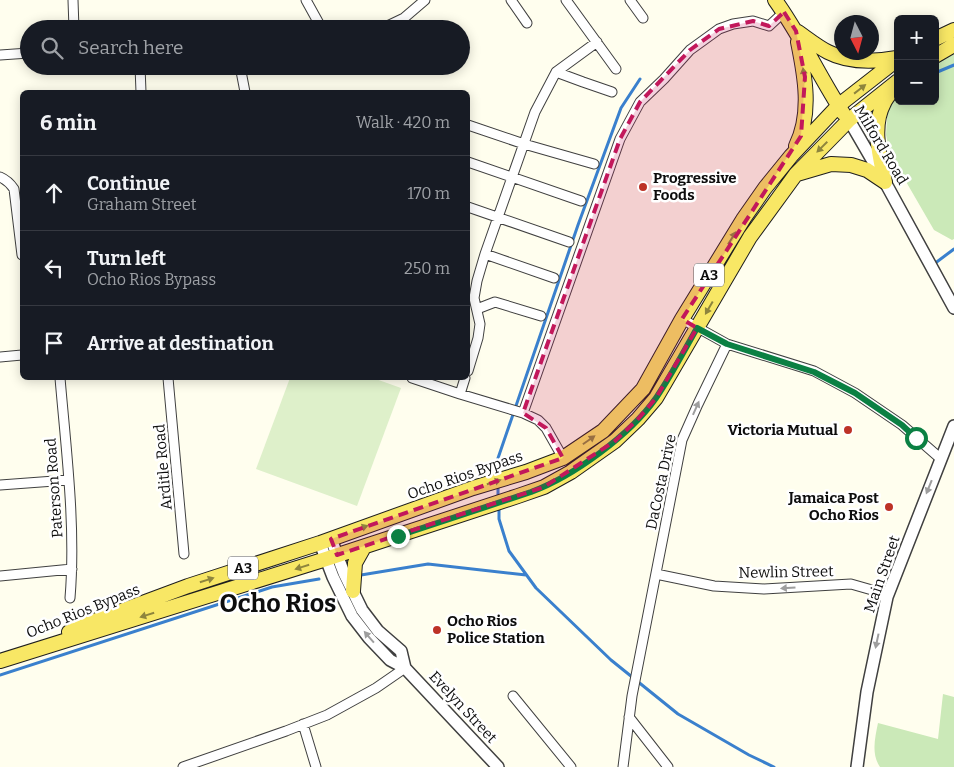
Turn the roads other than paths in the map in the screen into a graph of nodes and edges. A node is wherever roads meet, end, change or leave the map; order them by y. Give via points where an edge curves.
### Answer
1 (73, 0) edge
2 (306, 0) edge
3 (425, 0) edge
4 (511, 0) edge
5 (566, 0) edge
6 (630, 0) edge
7 (775, 0) edge
8 (784, 12) junction
9 (643, 18) dead end
10 (74, 20) edge
11 (317, 20) edge
12 (400, 20) edge
13 (528, 23) dead end
14 (796, 30) junction
15 (954, 30) edge
16 (939, 38) edge
17 (597, 42) junction
18 (954, 45) edge
19 (20, 54) edge
20 (939, 54) edge
21 (0, 55) edge
22 (894, 59) edge
23 (897, 60) edge
24 (616, 69) dead end
25 (556, 72) junction
26 (140, 75) edge
27 (242, 75) edge
28 (894, 85) edge
29 (894, 88) edge
30 (141, 90) edge
31 (245, 90) edge
32 (612, 92) dead end
33 (838, 106) junction
34 (849, 120) junction
35 (470, 126) edge
36 (524, 144) junction
37 (791, 156) junction
38 (470, 163) edge
39 (594, 164) dead end
40 (796, 174) junction
41 (0, 177) edge
42 (512, 177) junction
43 (885, 182) junction
44 (581, 201) dead end
45 (470, 208) edge
46 (498, 217) junction
47 (20, 238) edge
48 (569, 242) dead end
49 (484, 254) junction
50 (554, 278) dead end
51 (954, 308) edge
52 (477, 309) junction
53 (541, 316) dead end
54 (682, 319) junction
55 (697, 328) junction
56 (727, 344) junction
57 (20, 355) edge
58 (0, 357) edge
59 (470, 364) edge
60 (60, 380) edge
61 (168, 380) edge
62 (418, 380) edge
63 (465, 380) edge
64 (460, 394) junction
65 (519, 412) junction
66 (954, 426) edge
67 (563, 458) junction
68 (941, 459) junction
69 (68, 480) junction
70 (0, 485) edge
71 (325, 541) junction
72 (364, 547) junction
73 (184, 554) dead end
74 (332, 557) junction
75 (72, 569) junction
76 (656, 574) junction
77 (0, 576) edge
78 (353, 592) junction
79 (887, 597) junction
80 (70, 598) dead end
81 (16, 656) junction
82 (0, 661) edge
83 (406, 668) junction
84 (513, 696) dead end
85 (629, 718) junction
86 (303, 724) junction
87 (859, 765) edge
88 (183, 767) edge
89 (316, 767) edge
90 (498, 767) edge
91 (570, 767) edge
92 (623, 767) edge
93 (668, 767) edge

1 - 10 street
2 - 11 street
3 - 12 street
4 - 13 street
5 - 17 street
6 - 9 street
7 - 8 main road, Milford Road
8 - 14 main road, Milford Road
8 - 65 street via 769,26 753,22 720,28 690,50 640,102 620,139
14 - 22 main road via 828,52 850,60
14 - 33 main road, Milford Road
37 -> 14 main road via 801,136 806,96
15 - 16 main road
17 - 24 street
17 - 25 street
18 - 20 main road
19 - 21 street
33 -> 23 main road, Ocho Rios Bypass / A3
25 - 32 street
25 - 36 street via 535,112
26 - 30 street
27 - 31 street
28 - 34 main road, Ocho Rios Bypass / A3
29 - 43 main road via 883,104 878,123
33 - 34 main road, Milford Road
33 - 37 main road, Ocho Rios Bypass / A3
34 -> 40 main road, Ocho Rios Bypass / A3
34 - 43 street, Milford Road
35 - 36 street
36 - 39 street
36 - 42 street
54 -> 37 main road, Ocho Rios Bypass / A3 via 744,218
38 - 42 street
40 - 43 main road via 831,164 852,165
40 -> 55 main road, Ocho Rios Bypass / A3 via 750,237
41 - 47 street via 14,189
42 - 44 street
42 - 46 street
43 - 51 street, Milford Road
45 - 46 street
46 - 48 street
46 - 49 street
49 - 50 street
49 - 52 street via 474,298
52 - 53 street via 495,302
52 - 59 street via 480,324
54 - 55 street
67 -> 54 main road, Ocho Rios Bypass / A3 via 603,431 643,389
55 - 56 street
55 - 72 main road, Ocho Rios Bypass / A3 via 656,398 638,419 615,441 571,472 544,487
56 - 68 street via 814,372 855,393 902,425
76 -> 56 street, DaCosta Drive via 682,440
57 - 58 street
60 - 69 street, Paterson Road
61 - 73 street, Arditle Road
62 - 64 street
63 - 64 street
64 - 65 street
65 - 67 street via 538,420 546,428
66 - 68 street, Main Street
71 -> 67 main road, Ocho Rios Bypass / A3
68 -> 79 street, Main Street
69 - 70 street
69 - 75 street, Paterson Road
71 - 74 street, Evelyn Street
81 -> 71 main road, Ocho Rios Bypass / A3 via 87,624 188,586
72 - 74 main road, Ocho Rios Bypass / A3
72 - 78 main road via 356,563
74 - 78 street, Evelyn Street
74 -> 81 main road, Ocho Rios Bypass / A3
83 -> 74 street, Evelyn Street via 390,660 352,616
75 - 77 street
75 - 80 street, Paterson Road
79 -> 76 street, Newlin Street via 850,584 764,589 714,586
76 - 85 street
78 - 83 street, Evelyn Street via 378,631 401,651
79 -> 87 street, Main Street via 867,692
81 - 82 main road, A3
83 - 86 street via 327,715
83 - 90 street, Evelyn Street
84 - 91 street
85 - 92 street
85 - 93 street
86 - 88 street
86 - 89 street

